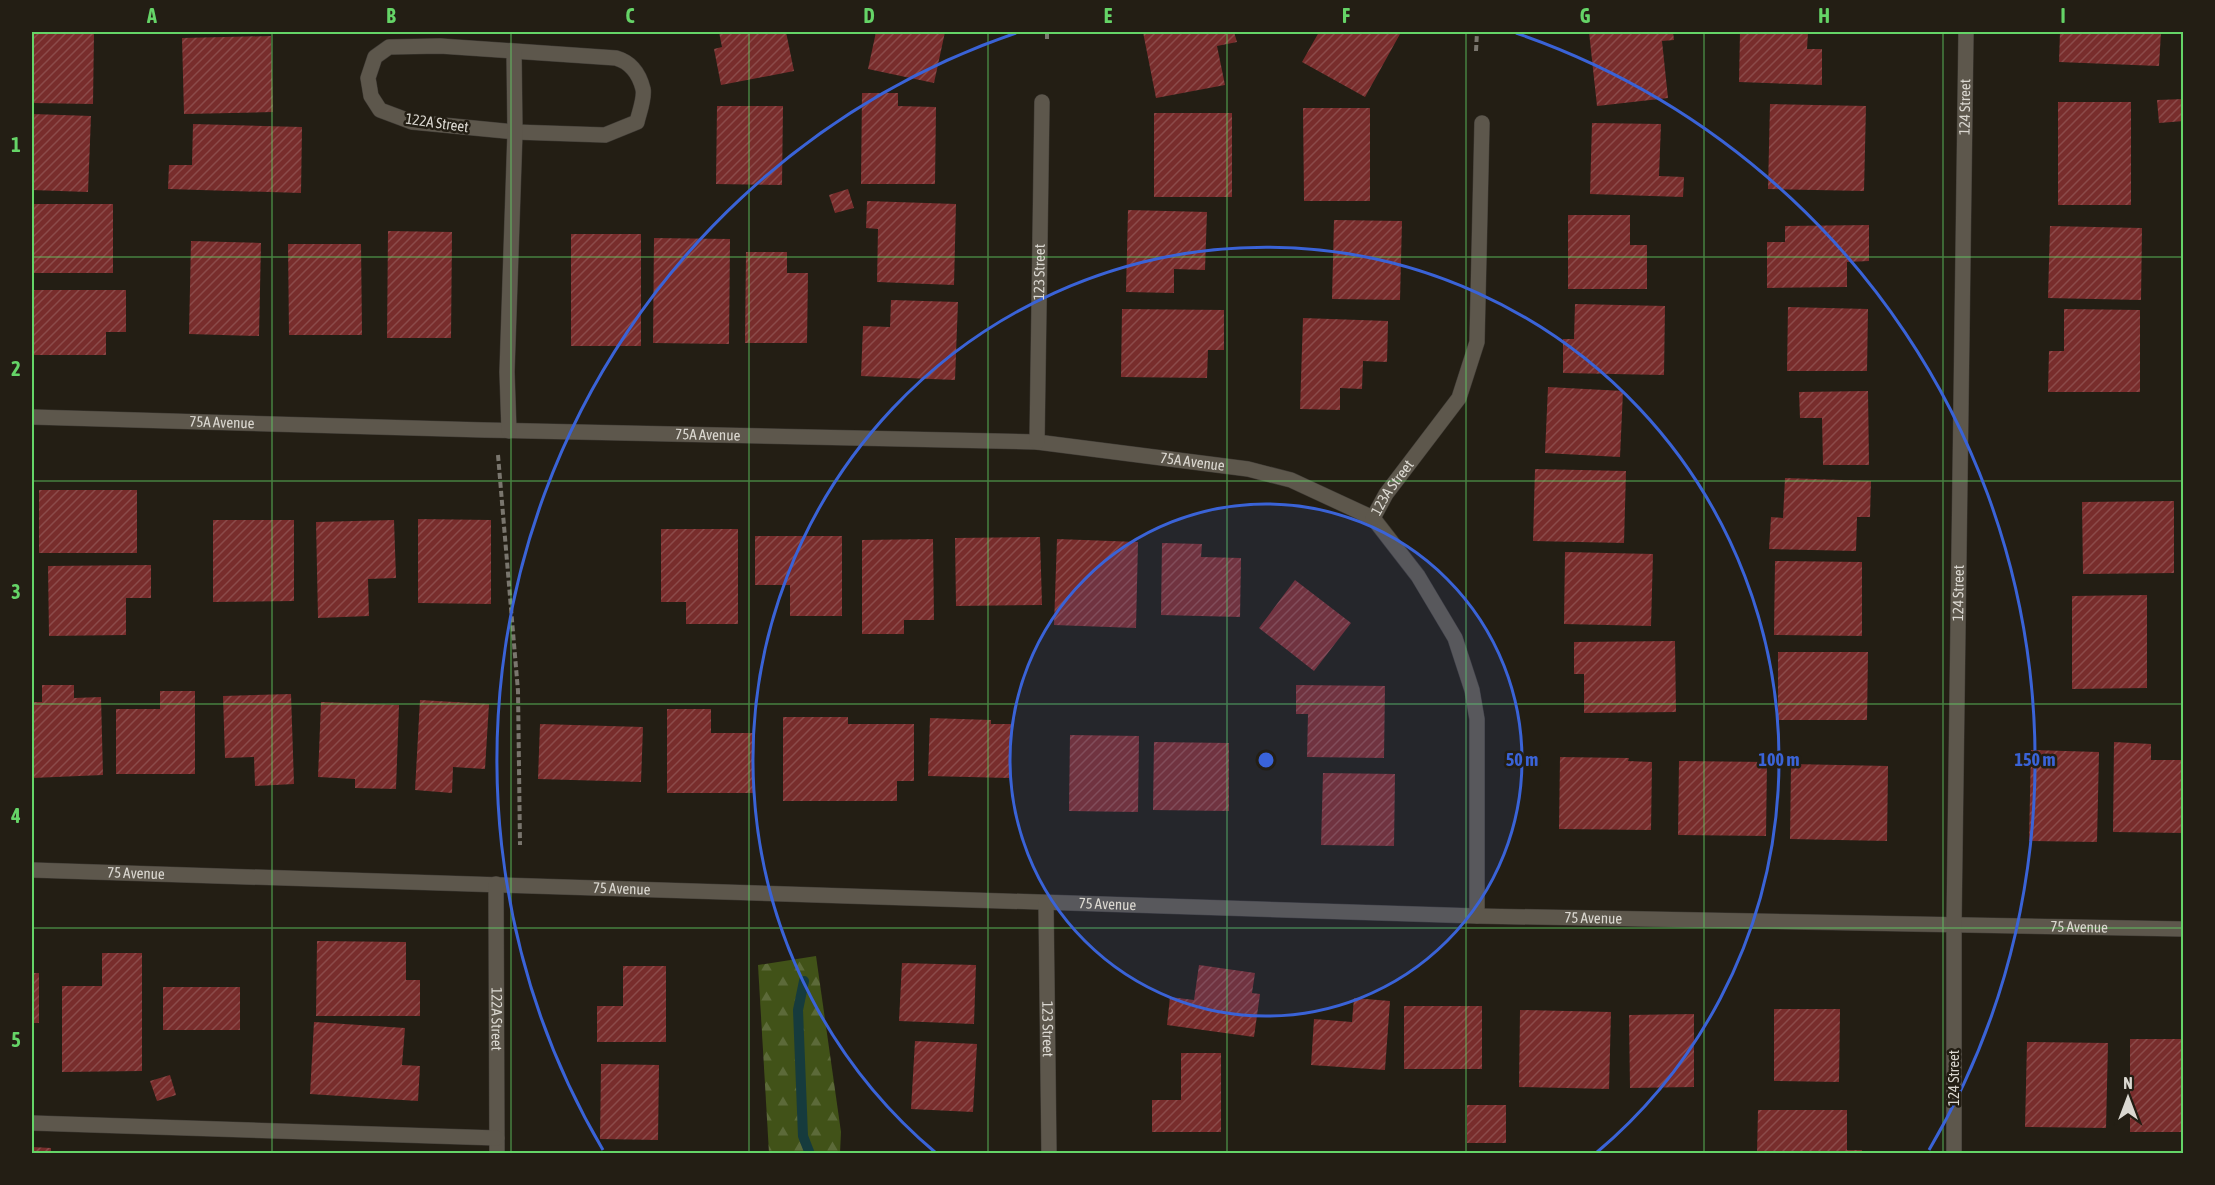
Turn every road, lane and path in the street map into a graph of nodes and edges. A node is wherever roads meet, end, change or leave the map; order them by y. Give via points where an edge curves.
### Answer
1 (1047, 32) edge
2 (1477, 32) edge
3 (1966, 32) edge
4 (1047, 39) dead end
5 (1476, 51) dead end
6 (514, 52) junction
7 (1042, 102) dead end
8 (1482, 123) dead end
9 (515, 132) junction
10 (32, 417) edge
11 (509, 431) junction
12 (1037, 442) junction
13 (498, 454) dead end
14 (1373, 518) junction
15 (520, 844) dead end
16 (32, 870) edge
17 (496, 884) junction
18 (1046, 903) junction
19 (1477, 916) junction
20 (1954, 924) junction
21 (2184, 929) edge
22 (32, 1123) edge
23 (497, 1146) edge
24 (1049, 1154) edge
25 (1954, 1154) edge

1 - 4 path
2 - 5 path
3 - 20 street, 124 Street
6 - 9 street
6 - 9 street, 122A Street via 627,61 643,90 637,122 605,135
6 - 9 street, 122A Street via 440,46 389,47 375,57 368,78 371,96 380,110 393,116 412,122
7 - 12 street, 123 Street
8 - 14 street, 123A Street via 1477,342 1459,398 1386,494
9 - 11 street via 507,372
10 - 11 street, 75A Avenue
11 - 12 street, 75A Avenue
12 - 14 street, 75A Avenue via 1248,469 1291,480
13 - 15 path via 518,691
14 - 19 street, 123A Street via 1418,576 1455,638 1472,690 1477,719
16 - 17 street, 75 Avenue
17 - 18 street, 75 Avenue
17 - 23 street, 122A Street
18 - 19 street, 75 Avenue
18 - 24 street, 123 Street
19 - 20 street, 75 Avenue
20 - 21 street, 75 Avenue
20 - 25 street, 124 Street
22 - 23 street

